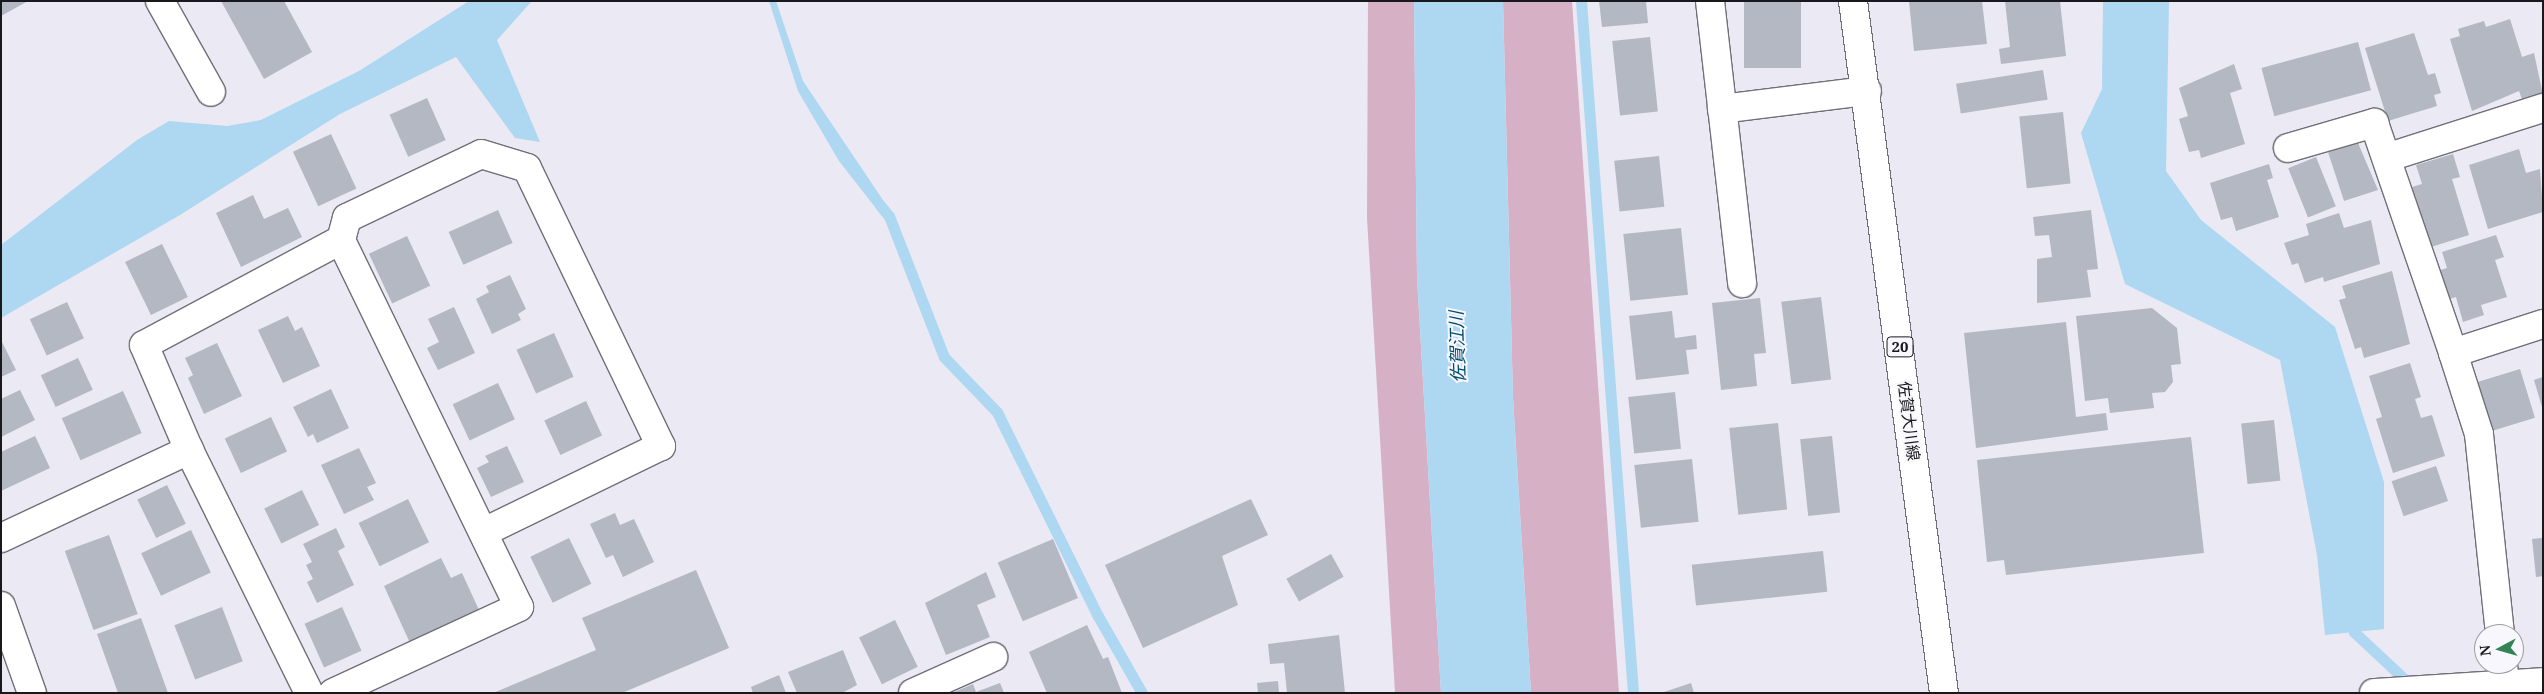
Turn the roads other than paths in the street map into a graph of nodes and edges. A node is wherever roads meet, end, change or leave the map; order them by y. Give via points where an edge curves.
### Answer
1 (160, 1) edge
2 (1710, 1) edge
3 (1853, 1) edge
4 (1866, 91) junction
5 (211, 92) dead end
6 (2543, 108) edge
7 (1722, 109) junction
8 (2288, 148) dead end
9 (2389, 157) junction
10 (341, 240) junction
11 (1742, 283) dead end
12 (2543, 324) edge
13 (2453, 352) junction
14 (189, 450) junction
15 (484, 532) junction
16 (1, 538) edge
17 (1, 606) edge
18 (2499, 624) edge
19 (993, 657) dead end
20 (2504, 675) edge
21 (2543, 682) edge
22 (2379, 692) edge
23 (32, 693) edge
24 (309, 693) edge
25 (333, 693) edge
26 (913, 693) edge
27 (1944, 693) edge

1 - 5 street
2 - 7 street
3 - 4 street, 佐賀大川線 / 20
4 - 7 street
4 - 27 street, 佐賀大川線 / 20
6 - 9 street
7 - 11 street
8 - 9 street via 2374,123
9 - 13 street
10 - 14 street via 144,345
10 - 15 street
10 - 15 street via 347,218 481,154 527,168 661,446
12 - 13 street
13 - 18 street via 2479,434
14 - 16 street
14 - 24 street
15 - 25 street via 519,607
17 - 23 street
19 - 26 street
20 - 21 street
20 - 22 street via 2457,687

